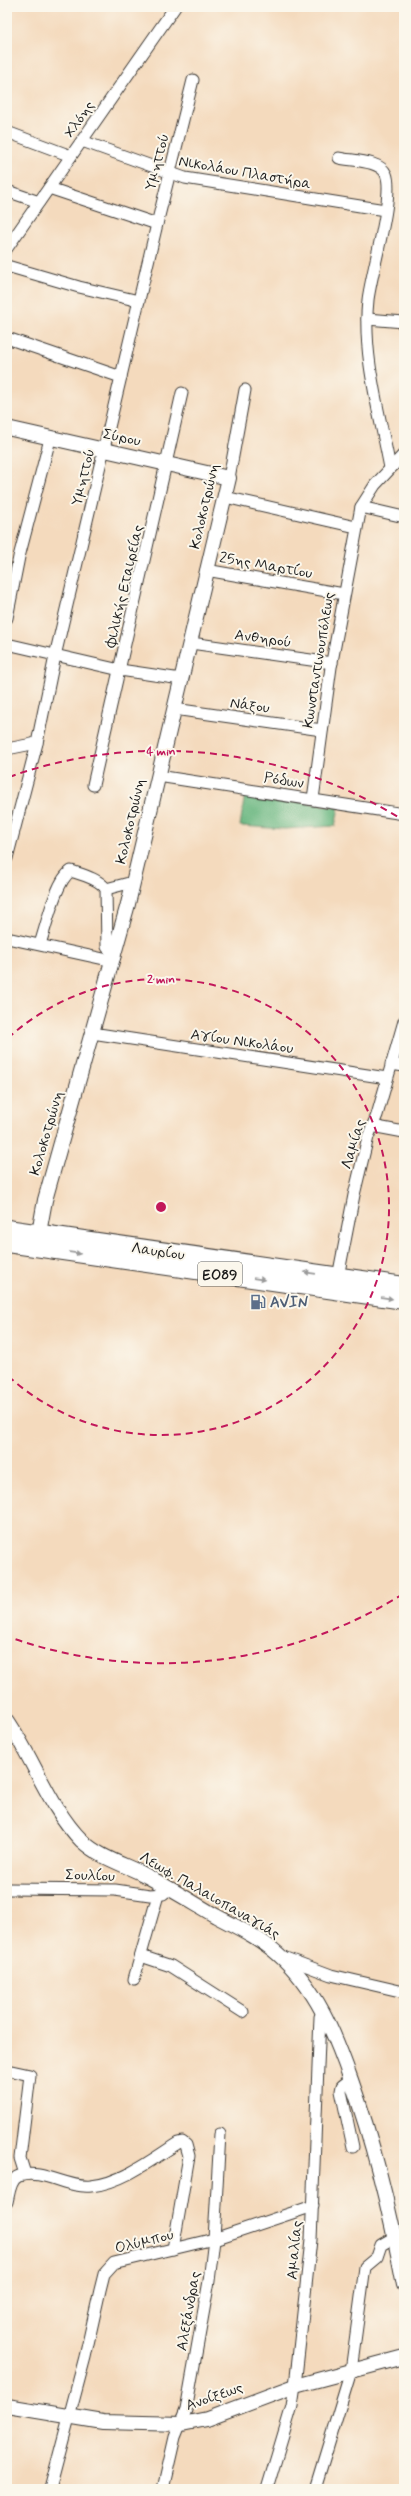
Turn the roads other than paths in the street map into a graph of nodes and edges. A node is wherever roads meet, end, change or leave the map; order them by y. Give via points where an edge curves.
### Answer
1 (175, 7) edge
2 (193, 80) dead end
3 (7, 132) edge
4 (82, 141) junction
5 (71, 156) junction
6 (339, 158) dead end
7 (170, 174) junction
8 (49, 188) junction
9 (7, 191) edge
10 (39, 202) junction
11 (385, 210) junction
12 (157, 224) junction
13 (7, 248) edge
14 (7, 266) edge
15 (139, 301) junction
16 (367, 319) junction
17 (404, 322) edge
18 (7, 338) edge
19 (121, 376) junction
20 (244, 390) dead end
21 (182, 393) dead end
22 (7, 428) edge
23 (50, 439) junction
24 (105, 451) junction
25 (404, 454) edge
26 (167, 464) junction
27 (390, 468) junction
28 (229, 478) junction
29 (225, 497) junction
30 (361, 507) junction
31 (404, 517) edge
32 (356, 527) junction
33 (206, 570) junction
34 (344, 594) junction
35 (7, 618) edge
36 (191, 643) junction
37 (7, 644) edge
38 (55, 656) junction
39 (332, 663) junction
40 (120, 670) junction
41 (181, 679) junction
42 (174, 709) junction
43 (322, 730) junction
44 (37, 743) junction
45 (7, 749) edge
46 (158, 776) junction
47 (93, 785) dead end
48 (313, 799) junction
49 (404, 814) edge
50 (7, 858) edge
51 (133, 882) junction
52 (106, 890) junction
53 (7, 938) edge
54 (40, 944) junction
55 (114, 959) junction
56 (404, 1022) edge
57 (92, 1033) junction
58 (392, 1064) junction
59 (404, 1066) edge
60 (387, 1078) junction
61 (372, 1126) junction
62 (404, 1132) edge
63 (7, 1228) edge
64 (37, 1240) junction
65 (7, 1243) edge
66 (338, 1277) junction
67 (404, 1286) edge
68 (404, 1300) edge
69 (7, 1720) edge
70 (12, 1735) edge
71 (7, 1889) edge
72 (164, 1892) junction
73 (279, 1955) junction
74 (141, 1956) junction
75 (134, 1979) dead end
76 (404, 1992) edge
77 (323, 2011) junction
78 (244, 2012) dead end
79 (7, 2070) edge
80 (351, 2080) junction
81 (220, 2134) dead end
82 (352, 2147) dead end
83 (25, 2174) junction
84 (7, 2202) edge
85 (313, 2206) junction
86 (395, 2237) junction
87 (214, 2239) junction
88 (172, 2249) junction
89 (404, 2285) edge
90 (404, 2357) edge
91 (351, 2371) junction
92 (295, 2386) junction
93 (7, 2406) edge
94 (69, 2417) junction
95 (182, 2424) junction
96 (50, 2489) edge
97 (163, 2489) edge
98 (267, 2489) edge
99 (315, 2489) edge

1 - 4 street, Χλόης
2 - 7 street, Υμηττού
3 - 5 street
4 - 5 street, Χλόης
4 - 7 street, Νικολάου Πλαστήρα
5 - 8 street, Χλόης
6 - 11 street via 377,166 385,171 388,182
7 - 11 street, Νικολάου Πλαστήρα
7 - 12 street, Υμηττού
8 - 10 street, Χλόης
8 - 12 street
9 - 10 street
10 - 13 street, Χλόης
11 - 16 street via 368,298
12 - 15 street, Υμηττού
14 - 15 street
15 - 19 street, Υμηττού
16 - 17 street
16 - 27 street via 371,367
18 - 19 street
19 - 24 street, Υμηττού
20 - 28 street, Κολοκοτρώνη
21 - 26 street, Φιλικής Εταιρείας
22 - 23 street, Σύρου
23 - 24 street, Σύρου
23 - 35 street via 19,557
24 - 26 street, Σύρου
24 - 38 street, Υμηττού
25 - 27 street
26 - 28 street, Σύρου
26 - 40 street, Φιλικής Εταιρείας
27 - 30 street
28 - 29 street, Κολοκοτρώνη
29 - 32 street
29 - 33 street, Κολοκοτρώνη
30 - 31 street
30 - 32 street, Κωνσταντινουπόλεως
32 - 34 street, Κωνσταντινουπόλεως
33 - 34 street, 25ης Μαρτίου
33 - 36 street, Κολοκοτρώνη
34 - 39 street, Κωνσταντινουπόλεως
36 - 39 street, Ανθηρού
36 - 41 street, Κολοκοτρώνη
37 - 38 street
38 - 40 street
38 - 44 street, Υμηττού
39 - 43 street, Κωνσταντινουπόλεως
40 - 41 street
40 - 47 street, Φιλικής Εταιρείας
41 - 42 street, Κολοκοτρώνη
42 - 43 street, Νάξου
42 - 46 street, Κολοκοτρώνη
43 - 48 street, Κωνσταντινουπόλεως
44 - 45 street
44 - 50 street, Υμηττού
46 - 48 street, Ρόδων
46 - 51 street, Κολοκοτρώνη
48 - 49 street, Ρόδων
51 - 52 street
51 - 55 street, Κολοκοτρώνη
52 - 54 street via 103,885 86,875 71,871 66,874
52 - 55 street via 107,947
53 - 54 street
54 - 55 street
55 - 57 street, Κολοκοτρώνη
56 - 58 street, Λαμίας
57 - 60 street, Αγίου Νικολάου
57 - 64 street, Κολοκοτρώνη via 45,1200
58 - 59 street
58 - 60 street, Λαμίας
60 - 61 street, Λαμίας
61 - 62 street
61 - 66 street, Λαμίας via 354,1195
63 - 64 main road, Λαυρίου / ΕΟ89
64 - 65 main road, Λαυρίου / ΕΟ89
66 -> 64 main road, Λαυρίου / ΕΟ89
64 -> 68 main road, Λαυρίου / ΕΟ89
66 - 67 main road, Λαυρίου / ΕΟ89
69 - 70 street, Λεωφ. Παλαιοπαναγιάς
70 - 72 street, Λεωφ. Παλαιοπαναγιάς via 62,1816 83,1841
71 - 72 street, Σουλίου
72 - 73 street, Λεωφ. Παλαιοπαναγιάς via 251,1935
72 - 74 street
73 - 76 street via 331,1975
73 - 77 street, Λεωφ. Παλαιοπαναγιάς via 307,1987
74 - 75 street
74 - 78 street via 171,1966
77 - 80 street, Λεωφ. Παλαιοπαναγιάς via 335,2033
77 - 85 street, Αμαλίας via 320,2017 315,2104
79 - 83 street via 30,2075 20,2158
80 - 82 street via 342,2086 341,2090
80 - 86 street, Λεωφ. Παλαιοπαναγιάς via 375,2150
81 - 87 street, Αλεξάνδρας
83 - 84 street via 13,2180
83 - 88 street via 91,2187 136,2171 182,2142 186,2145 189,2156 182,2206
85 - 87 street, Ολύμπου
85 - 92 street, Αμαλίας
86 - 89 street, Λεωφ. Παλαιοπαναγιάς
86 - 91 street via 381,2245 377,2258 365,2267
87 - 88 street, Ολύμπου
87 - 95 street, Αλεξάνδρας via 209,2280
88 - 94 street, Ολύμπου via 114,2263 104,2274
90 - 91 street, Ανοίξεως
91 - 92 street, Ανοίξεως
91 - 99 street
92 - 95 street, Ανοίξεως via 207,2419
92 - 98 street, Αμαλίας via 292,2406
93 - 94 street, Ανοίξεως
94 - 95 street, Ανοίξεως via 119,2424
94 - 96 street, Ολύμπου
95 - 97 street, Αλεξάνδρας via 175,2437

